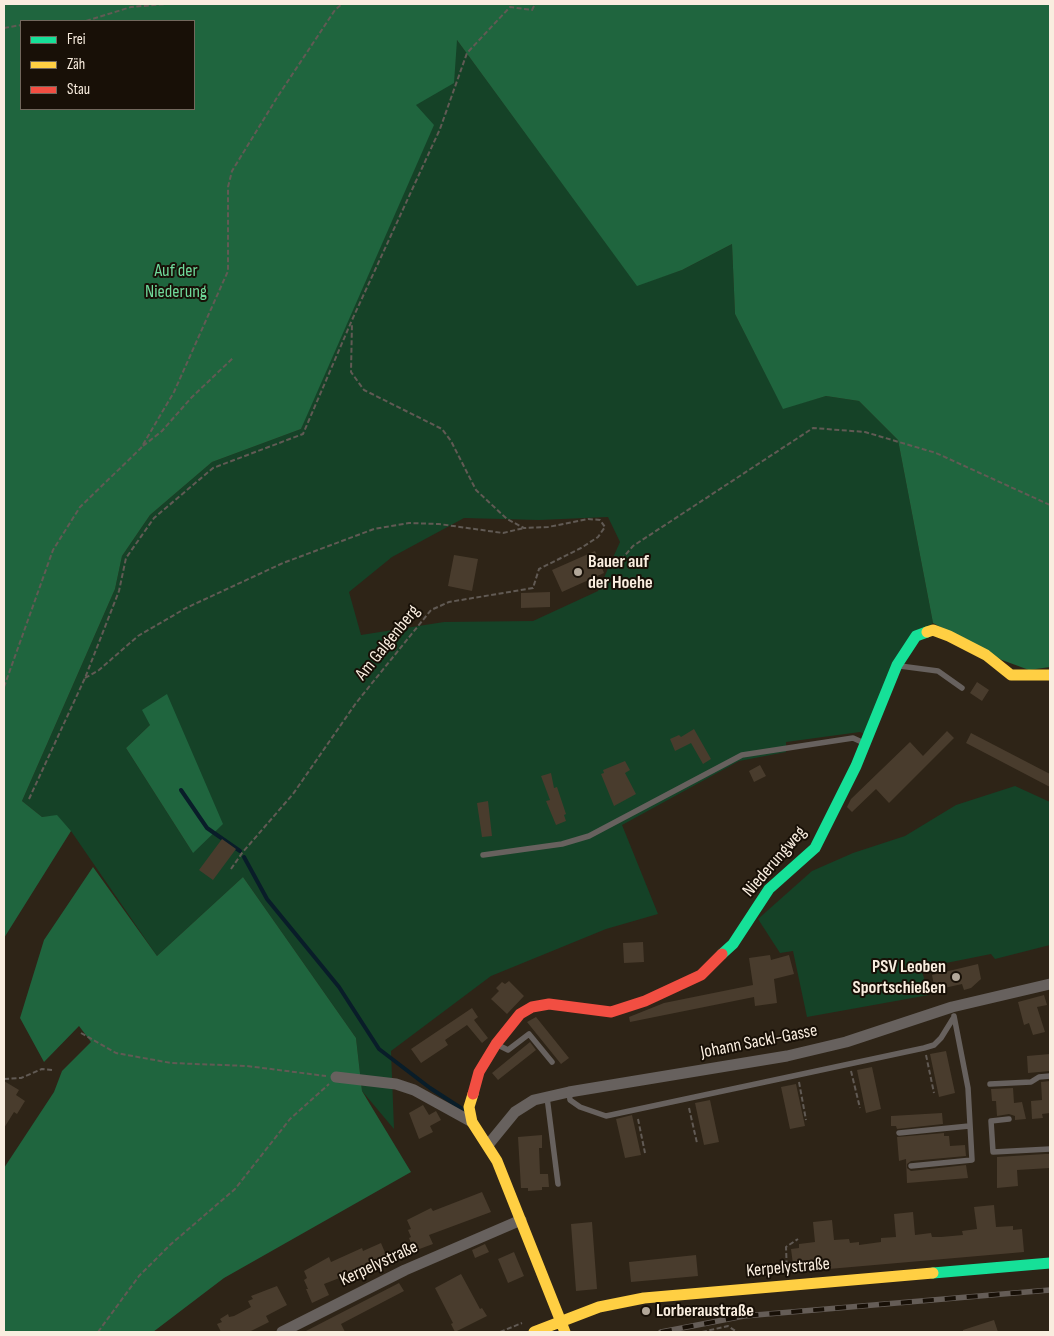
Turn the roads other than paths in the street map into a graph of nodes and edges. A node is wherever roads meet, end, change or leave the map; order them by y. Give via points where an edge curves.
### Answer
1 (897, 665) junction
2 (1050, 675) edge
3 (962, 688) dead end
4 (866, 744) junction
5 (483, 855) dead end
6 (1050, 984) edge
7 (953, 1012) junction
8 (496, 1044) junction
9 (552, 1062) dead end
10 (1050, 1076) edge
11 (336, 1077) road end
12 (990, 1084) dead end
13 (569, 1092) junction
14 (547, 1097) junction
15 (1009, 1119) dead end
16 (472, 1122) junction
17 (969, 1126) junction
18 (899, 1134) dead end
19 (488, 1145) junction
20 (1050, 1149) edge
21 (911, 1166) dead end
22 (558, 1184) dead end
23 (521, 1220) junction
24 (1050, 1263) edge
25 (561, 1320) junction
26 (282, 1332) edge
27 (534, 1332) edge
28 (565, 1332) edge

1 - 2 street, Niederungweg via 916,636 933,630 986,655 1011,675
1 - 3 lane via 938,671
1 - 4 street, Niederungweg
4 - 5 lane via 853,738 742,755 589,836 562,844
4 - 8 street, Niederungweg via 815,848 769,889 734,944 701,975 645,1001 611,1012 549,1004 532,1007 520,1014
6 - 7 street, Johann Sackl-Gasse
7 - 13 street, Johann Sackl-Gasse via 768,1059
7 - 13 lane via 941,1038 924,1048 606,1116 580,1107 570,1100
7 - 17 lane via 968,1088
8 - 9 lane via 508,1050 529,1034
8 - 16 street, Niederungweg via 479,1072 471,1094
10 - 12 lane via 1039,1077 1032,1082
11 - 16 street via 396,1084 414,1090
13 - 14 street, Johann Sackl-Gasse
14 - 19 street, Johann Sackl-Gasse via 534,1100 514,1112
14 - 22 lane
15 - 20 lane via 991,1121 993,1152
16 - 19 street
17 - 18 lane
17 - 21 lane via 972,1160
19 - 23 street
23 - 25 street
23 - 26 street, Kerpelystraße via 405,1270
24 - 25 street, Kerpelystraße via 644,1298 599,1307
25 - 27 street, Kerpelystraße
25 - 28 street

